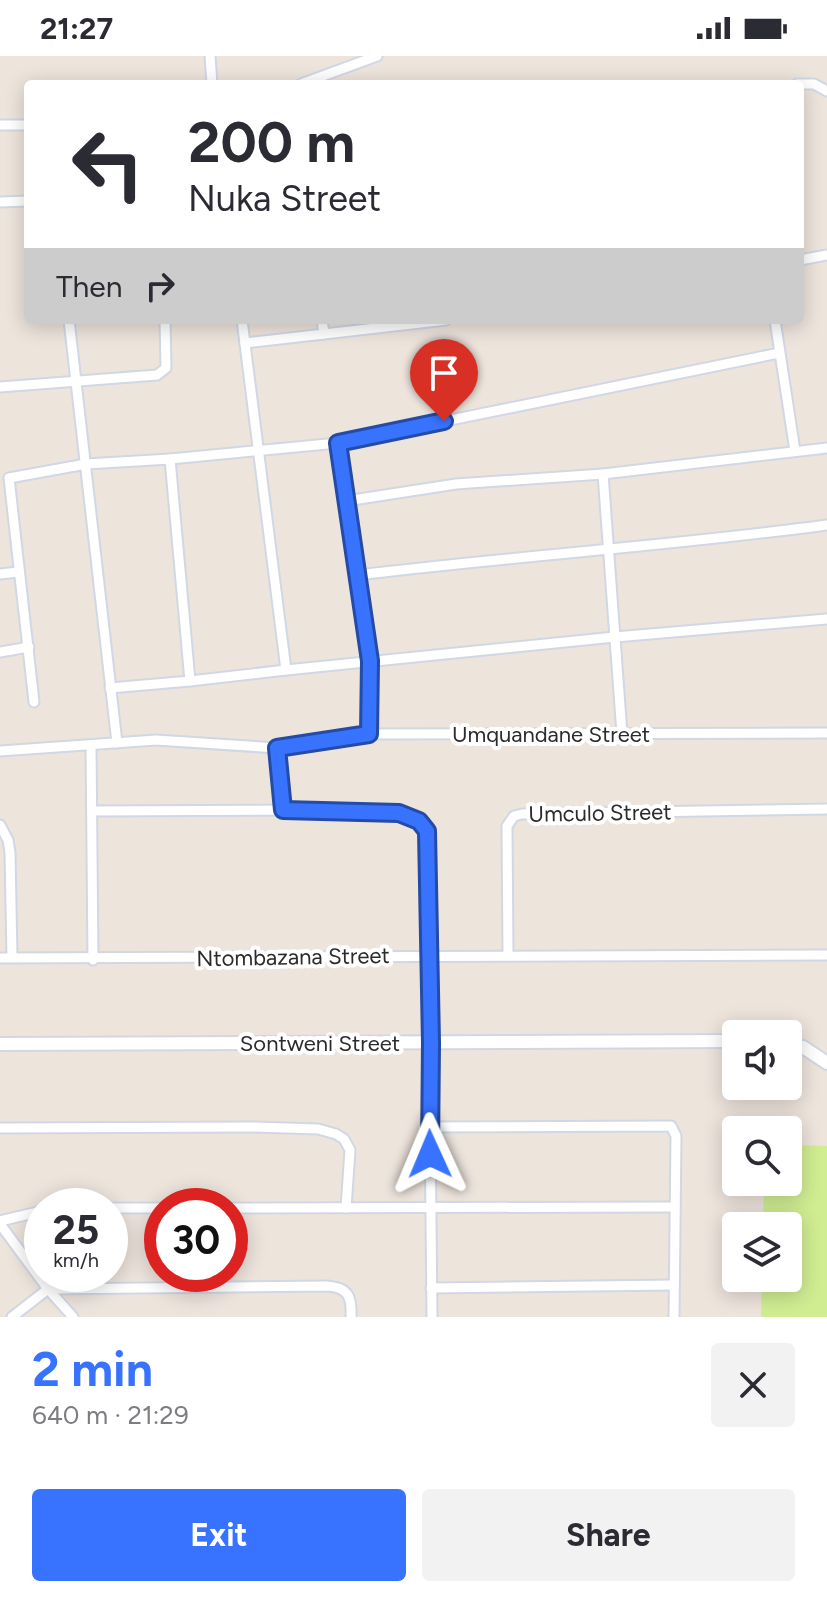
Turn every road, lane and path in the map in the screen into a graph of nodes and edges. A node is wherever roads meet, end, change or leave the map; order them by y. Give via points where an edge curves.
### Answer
1 (210, 56) edge
2 (377, 56) edge
3 (212, 80) edge
4 (314, 80) edge
5 (804, 84) edge
6 (827, 91) edge
7 (0, 125) edge
8 (24, 125) edge
9 (24, 201) edge
10 (0, 202) edge
11 (827, 255) edge
12 (804, 259) edge
13 (69, 324) edge
14 (165, 324) edge
15 (243, 324) edge
16 (323, 324) edge
17 (400, 324) edge
18 (775, 324) edge
19 (324, 334) junction
20 (245, 343) junction
21 (779, 353) junction
22 (76, 381) junction
23 (0, 387) edge
24 (338, 443) junction
25 (827, 448) edge
26 (795, 451) junction
27 (257, 452) junction
28 (170, 459) junction
29 (86, 464) junction
30 (603, 474) junction
31 (4, 478) edge
32 (346, 501) junction
33 (827, 525) edge
34 (607, 551) junction
35 (18, 572) junction
36 (0, 574) edge
37 (358, 575) junction
38 (827, 619) edge
39 (615, 637) junction
40 (29, 647) junction
41 (0, 652) edge
42 (370, 661) junction
43 (286, 670) junction
44 (190, 681) junction
45 (110, 688) junction
46 (34, 702) dead end
47 (827, 733) edge
48 (369, 734) junction
49 (622, 734) junction
50 (117, 743) junction
51 (91, 745) junction
52 (277, 748) junction
53 (0, 751) edge
54 (827, 809) edge
55 (283, 810) junction
56 (92, 811) junction
57 (0, 825) edge
58 (429, 955) junction
59 (508, 955) junction
60 (827, 955) edge
61 (12, 957) junction
62 (0, 958) edge
63 (93, 960) junction
64 (722, 1041) edge
65 (431, 1043) junction
66 (0, 1044) edge
67 (802, 1047) edge
68 (827, 1063) edge
69 (429, 1127) junction
70 (0, 1128) edge
71 (675, 1207) junction
72 (248, 1208) edge
73 (346, 1208) junction
74 (432, 1208) junction
75 (24, 1216) edge
76 (0, 1222) edge
77 (24, 1256) edge
78 (674, 1285) junction
79 (128, 1288) edge
80 (431, 1288) junction
81 (44, 1292) edge
82 (51, 1292) edge
83 (12, 1317) edge
84 (73, 1317) edge
85 (351, 1317) edge
86 (432, 1317) edge
87 (674, 1317) edge

1 - 3 street
2 - 4 street
5 - 6 street
7 - 8 street
9 - 10 street
11 - 12 street
13 - 22 street
14 - 22 street via 162,373
15 - 20 street
16 - 19 street
17 - 19 street
18 - 21 street
19 - 20 street
20 - 27 street
21 - 24 street
21 - 26 street
22 - 23 street
22 - 29 street
24 - 27 street
24 - 32 street
25 - 26 street
26 - 30 street
27 - 28 street
27 - 43 street
28 - 29 street
28 - 44 street
29 - 31 street
29 - 45 street
30 - 32 street via 456,484
30 - 34 street
31 - 35 street
32 - 37 street
33 - 34 street
34 - 37 street
34 - 39 street
35 - 36 street
35 - 40 street
37 - 42 street
38 - 39 street
39 - 42 street
39 - 49 street
40 - 41 street
40 - 46 street
42 - 43 street
42 - 48 street
43 - 44 street
44 - 45 street
45 - 50 street
47 - 49 street, Umquandane Street
48 - 49 street, Umquandane Street
48 - 52 street, Umquandane Street
50 - 51 street, Umquandane Street
50 - 52 street, Umquandane Street
51 - 53 street, Umquandane Street
51 - 56 street
52 - 55 street
54 - 59 street, Umculo Street via 514,816 507,826
55 - 56 street
55 - 58 street via 399,813 419,821 427,831
56 - 63 street
57 - 61 street via 10,853
58 - 59 street, Ntombazana Street
58 - 63 street, Ntombazana Street
58 - 65 street
59 - 60 street, Ntombazana Street
61 - 62 street, Ntombazana Street
61 - 63 street, Ntombazana Street
64 - 65 street, Sontweni Street
65 - 66 street, Sontweni Street
65 - 69 street
67 - 68 street
69 - 71 street via 671,1126 676,1136
69 - 74 street
70 - 73 street via 318,1129 344,1139 350,1150
71 - 74 street
71 - 78 street
72 - 73 street
73 - 74 street
74 - 80 street
75 - 76 street
76 - 77 street
78 - 80 street
78 - 87 street
79 - 85 street via 326,1286 344,1289 352,1303
80 - 86 street
81 - 83 street
82 - 84 street

